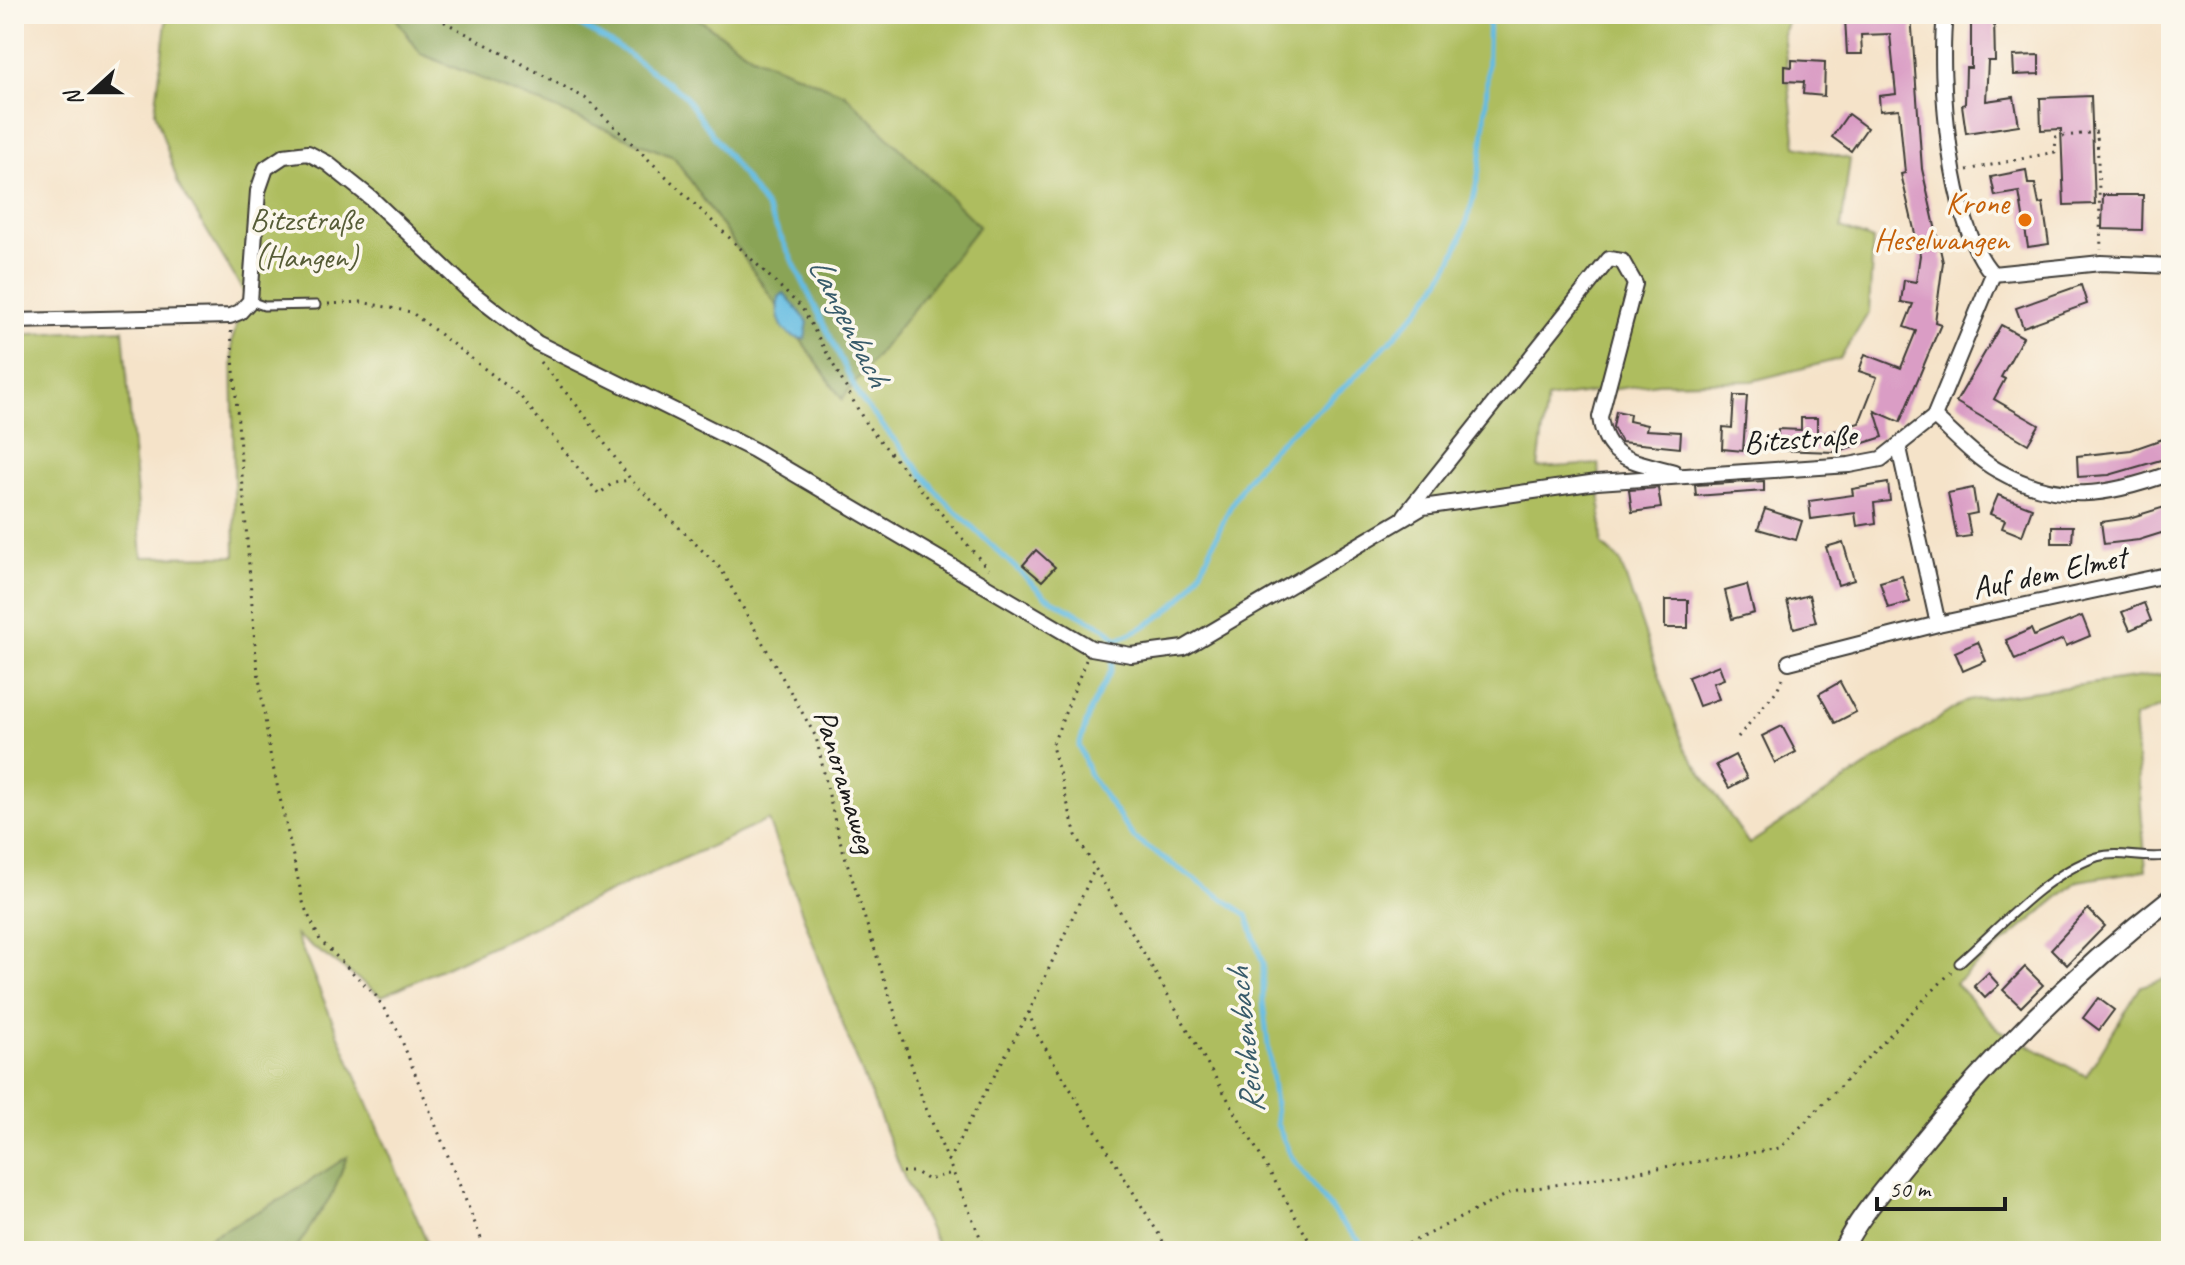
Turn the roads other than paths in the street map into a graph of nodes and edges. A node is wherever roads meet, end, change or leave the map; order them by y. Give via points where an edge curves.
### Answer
1 (1945, 14) edge
2 (2171, 266) edge
3 (1993, 274) junction
4 (250, 301) junction
5 (316, 305) road end
6 (14, 321) edge
7 (1934, 417) junction
8 (1899, 448) junction
9 (2171, 473) edge
10 (1682, 474) junction
11 (1400, 520) junction
12 (2171, 574) edge
13 (1938, 624) junction
14 (1789, 662) road end
15 (2171, 855) edge
16 (2171, 898) edge
17 (1959, 963) road end
18 (1842, 1251) edge

1 - 3 street via 1944,95 1966,232 1979,260
2 - 3 street via 2101,263
3 - 7 street, Bitzstraße
4 - 5 lane via 264,306
4 - 6 street via 230,316
4 - 11 street via 258,191 266,168 284,156 308,153 371,198 467,289 537,343 754,450 1093,649 1131,655 1184,648
7 - 8 street, Bitzstraße
7 - 9 street via 1996,469 2063,495 2131,488
8 - 10 street, Bitzstraße via 1881,459 1849,465
8 - 13 street, Auf dem Elmet
10 - 11 street, Bitzstraße via 1423,507
10 - 11 street via 1618,456 1607,443 1600,417 1635,284 1622,261 1609,259
12 - 13 street, Auf dem Elmet
13 - 14 street, Auf dem Elmet
15 - 17 lane via 2153,860 2099,856 2070,870
16 - 18 street via 2023,1028 1934,1127 1854,1227

